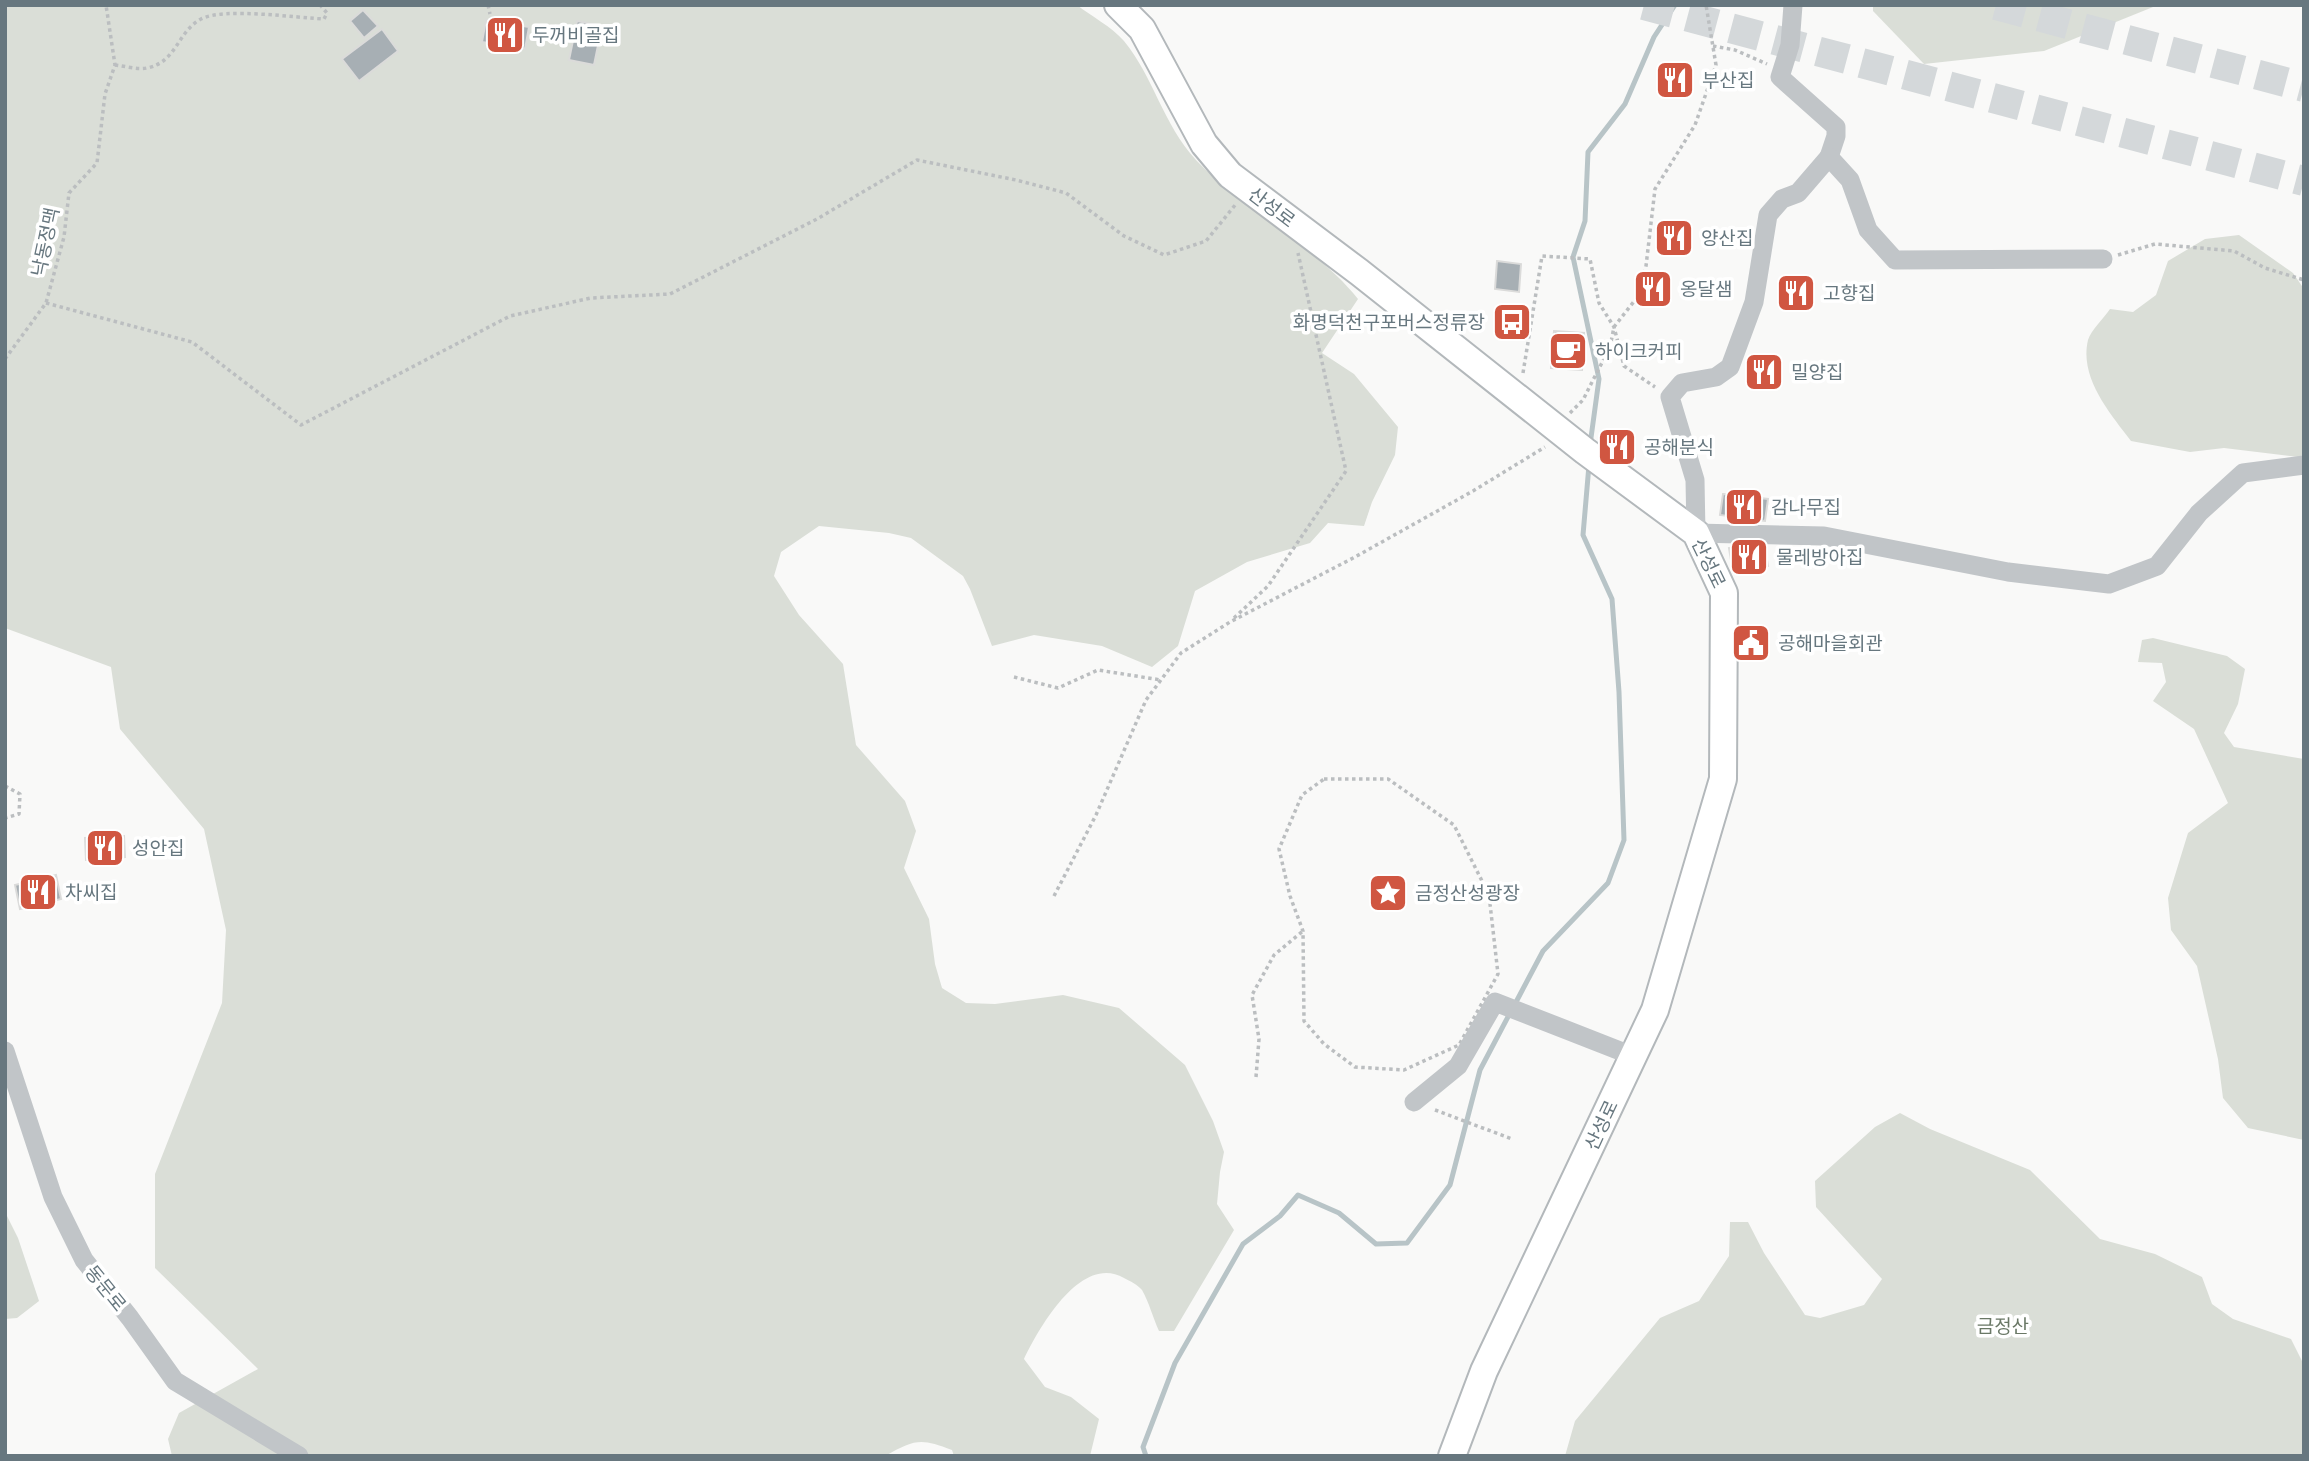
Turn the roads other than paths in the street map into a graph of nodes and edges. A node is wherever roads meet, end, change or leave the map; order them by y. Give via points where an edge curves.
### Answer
1 (1118, 5) edge
2 (1793, 5) edge
3 (1829, 157) junction
4 (2103, 259) road end
5 (2304, 465) edge
6 (1696, 533) junction
7 (5, 1051) edge
8 (1633, 1056) junction
9 (1414, 1102) dead end
10 (299, 1456) edge
11 (1452, 1456) edge

1 - 6 main road, 산성로 via 1142,29 1217,163
2 - 3 street via 1790,46 1780,77 1836,127
3 - 4 street via 1850,180 1868,230 1895,260
3 - 6 street via 1798,193 1782,199 1768,215 1754,302 1730,367 1716,377 1682,383 1670,397 1695,480
5 - 6 street via 2243,473 2199,513 2157,566 2109,584 2008,572 1824,536
6 - 8 main road, 산성로 via 1724,593 1723,779 1655,1010
7 - 10 street, 동문로 via 53,1197 83,1260 175,1381
8 - 9 street via 1494,1002 1458,1066
8 - 11 main road, 산성로 via 1484,1371

